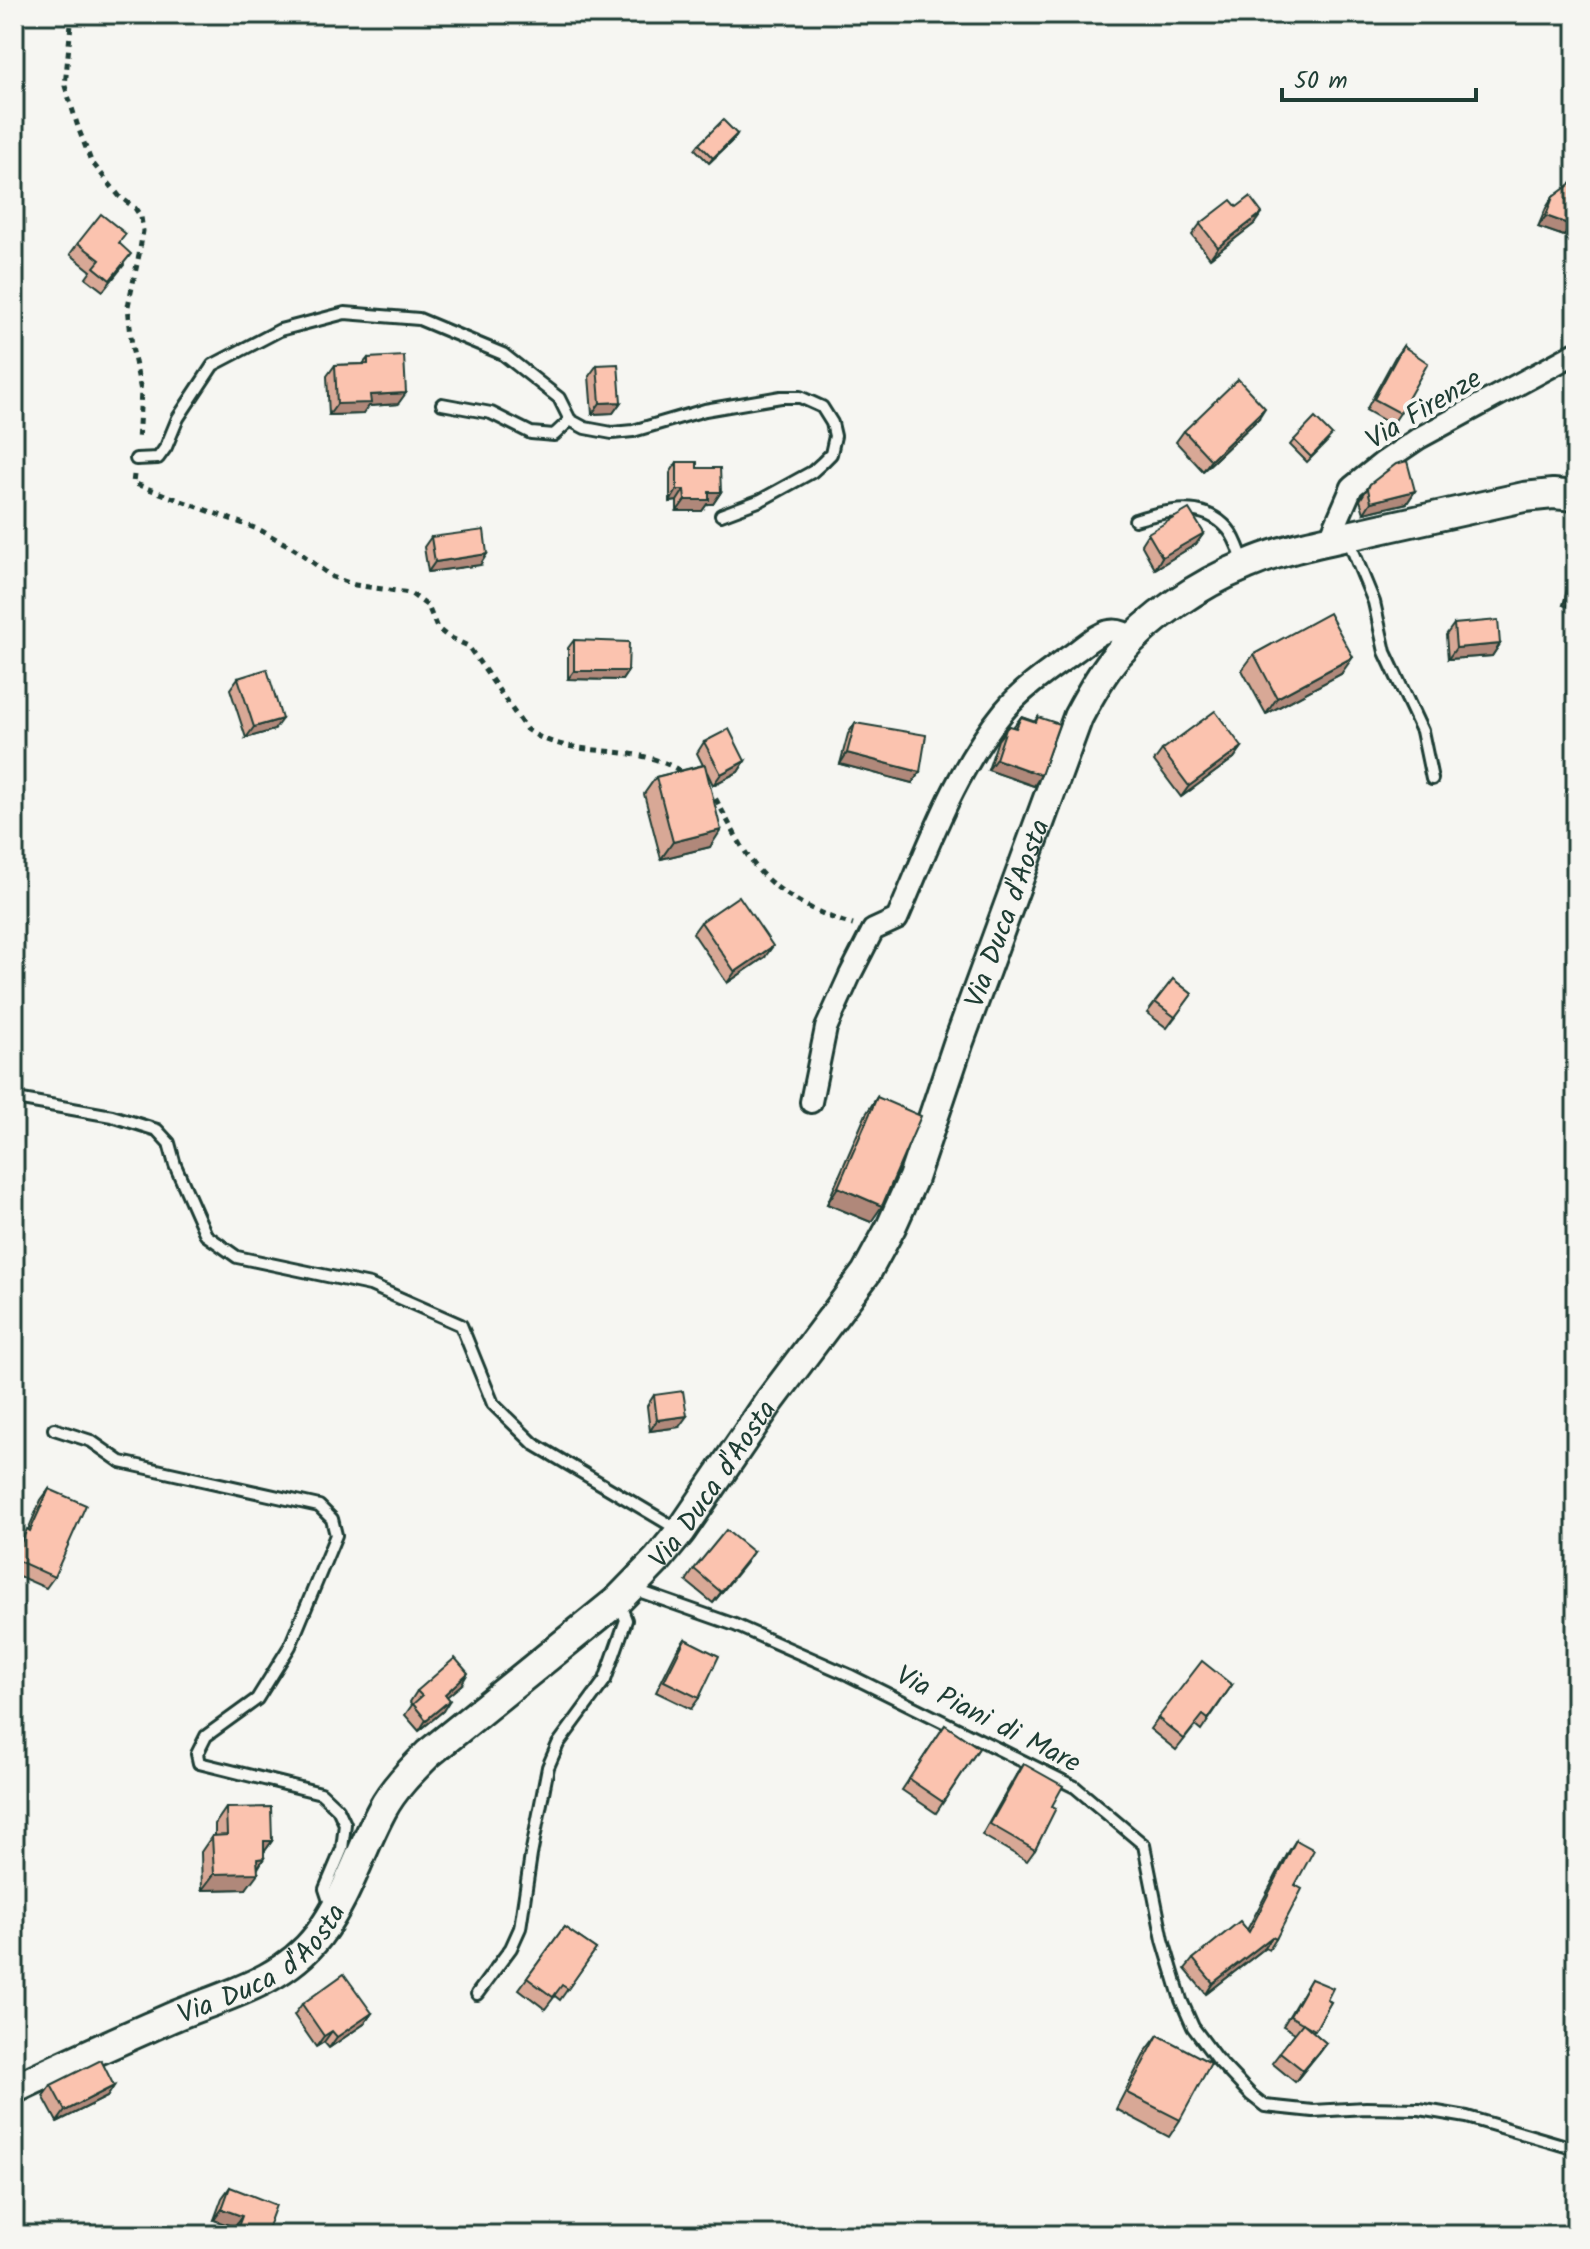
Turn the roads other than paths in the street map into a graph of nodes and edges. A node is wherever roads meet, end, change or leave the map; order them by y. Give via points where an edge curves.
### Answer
1 (1576, 353) edge
2 (442, 404) dead end
3 (570, 420) junction
4 (136, 459) road end
5 (1576, 496) edge
6 (721, 515) dead end
7 (1135, 520) dead end
8 (1338, 538) junction
9 (1245, 565) junction
10 (1133, 638) junction
11 (1432, 779) dead end
12 (22, 1100) dead end
13 (811, 1102) dead end
14 (54, 1429) dead end
15 (681, 1531) junction
16 (625, 1594) junction
17 (338, 1906) junction
18 (477, 1994) dead end
19 (14, 2089) edge
20 (1576, 2149) edge

1 - 8 street, Via Firenze via 1382,463 1352,487
2 - 3 lane via 491,413 531,433 554,435
3 - 4 lane via 559,398 503,354 419,319 345,313 280,330 213,365 158,458
3 - 6 lane via 612,433 781,397 800,397 822,407 835,436 831,454 812,472
5 - 8 main road, Via Duca d'Aosta via 1524,497
7 - 9 lane via 1174,510 1206,513 1229,529
8 - 9 main road, Via Duca d'Aosta
8 - 11 lane via 1374,602 1385,652 1422,731
9 - 10 main road, Via Duca d'Aosta via 1202,588
10 - 13 street via 1114,629 1095,637 1039,678 980,743 957,782 897,919 873,930 826,1028
10 - 15 main road, Via Duca d'Aosta via 1114,658 1078,717 891,1227 866,1273
12 - 15 lane via 157,1130 169,1143 206,1235 237,1257 370,1285 461,1325 493,1404 534,1444
14 - 17 lane via 91,1441 121,1462 319,1506 332,1519 336,1535 290,1646 257,1699 206,1736 197,1754 199,1763 321,1793 338,1809 345,1824 342,1849 325,1889
15 - 16 main road, Via Duca d'Aosta
16 - 17 main road, Via Duca d'Aosta via 402,1781 382,1809
16 - 18 lane via 626,1620 609,1671 548,1767 520,1928
16 - 20 lane, Via Piani di Mare via 735,1625 1075,1787 1144,1845 1163,1940 1193,2027 1265,2106 1313,2111 1419,2109 1467,2117
17 - 19 main road, Via Duca d'Aosta via 317,1937 276,1974

